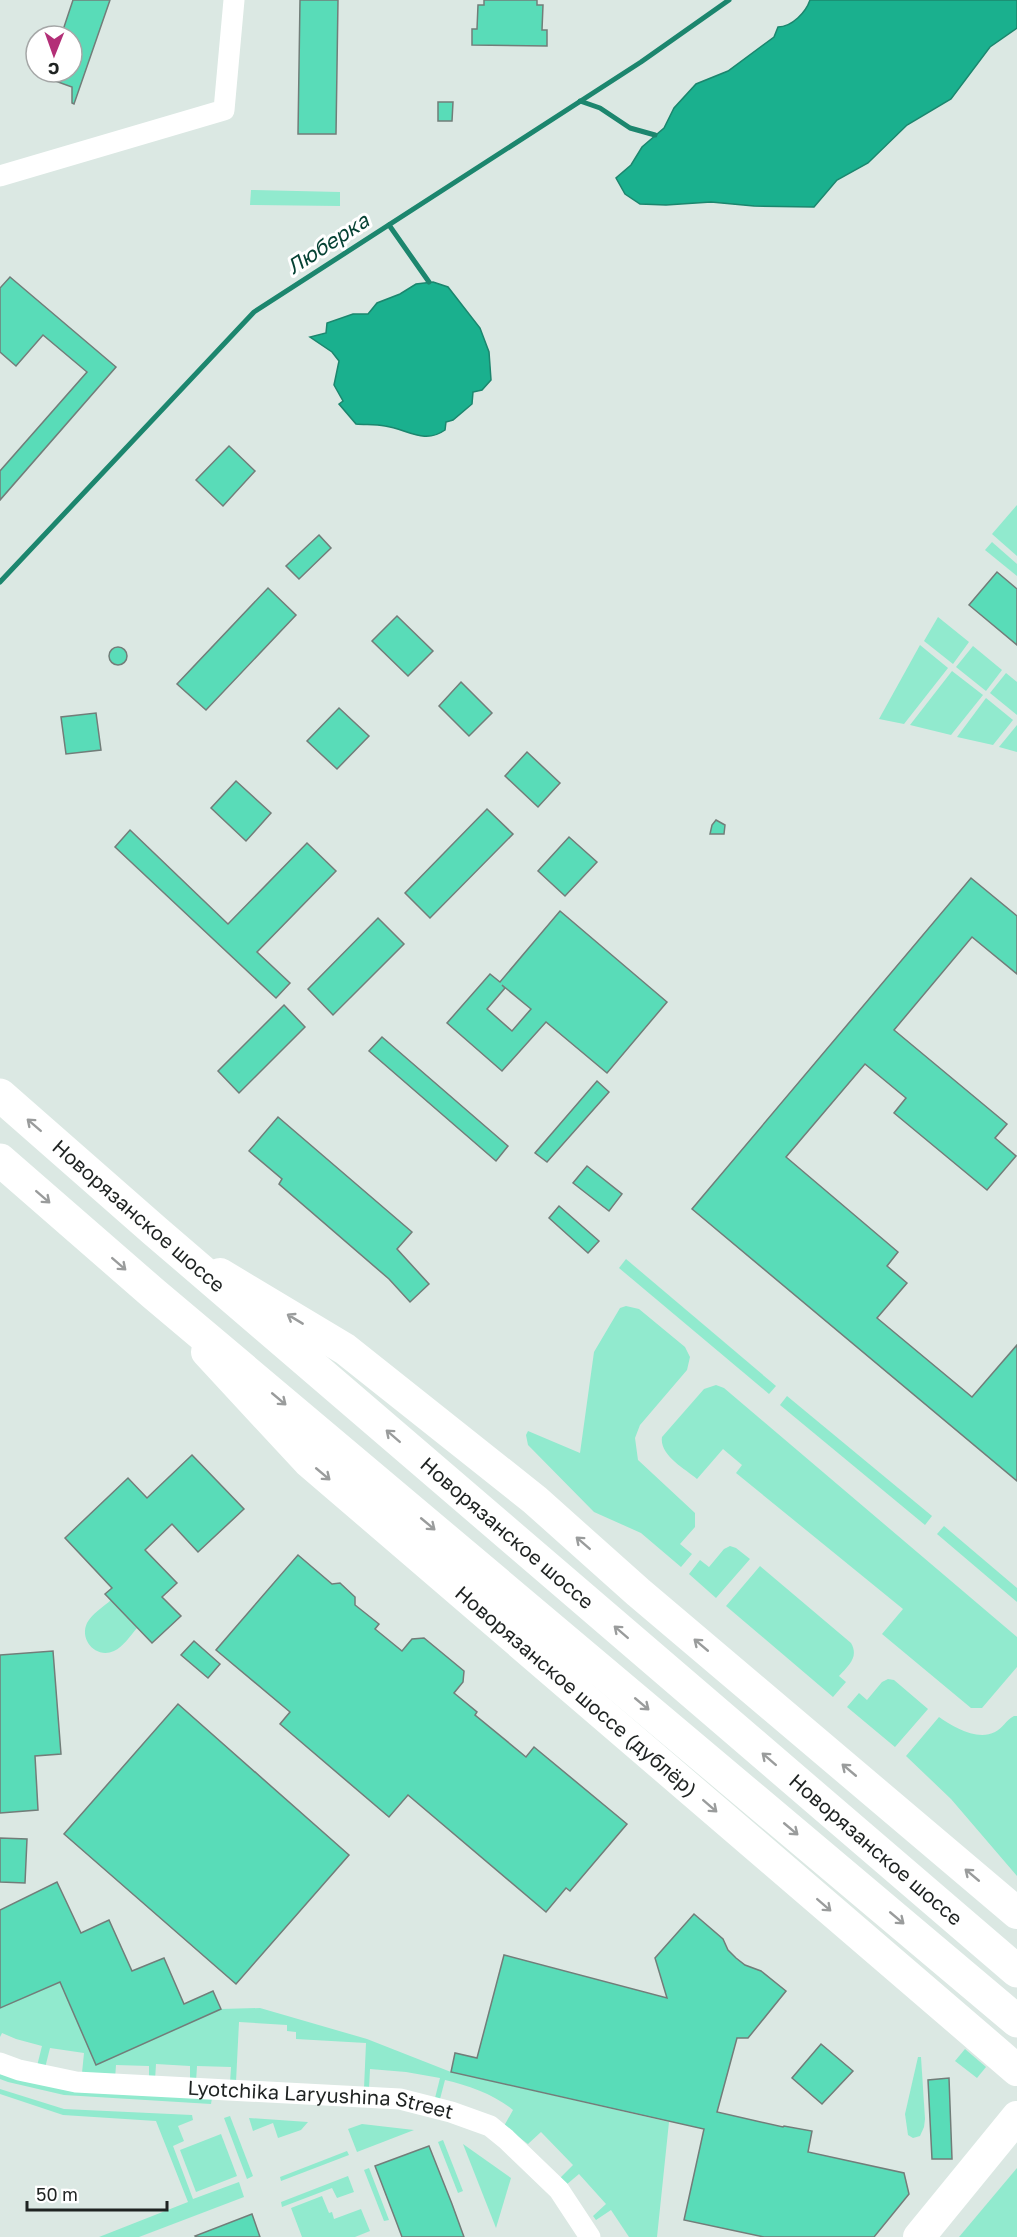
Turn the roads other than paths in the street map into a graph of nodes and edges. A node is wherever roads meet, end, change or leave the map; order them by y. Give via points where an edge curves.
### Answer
1 (234, 0) edge
2 (0, 176) edge
3 (0, 1095) edge
4 (0, 1160) edge
5 (173, 1246) junction
6 (154, 1294) junction
7 (1017, 1913) edge
8 (1017, 1971) edge
9 (954, 2017) junction
10 (1017, 2020) edge
11 (0, 2063) edge
12 (1017, 2070) edge
13 (1017, 2116) edge
14 (590, 2237) edge
15 (919, 2237) edge

1 - 2 street via 224,110
5 -> 3 highway, Новорязанское шоссе
4 -> 6 highway, Новорязанское шоссе
7 -> 5 main road via 535,1500 345,1349
8 -> 5 highway, Новорязанское шоссе
6 -> 9 main road, Новорязанское шоссе (дублёр) via 308,1461
6 -> 10 highway, Новорязанское шоссе
9 - 10 street via 994,2026
9 - 12 main road, Новорязанское шоссе (дублёр)
11 - 14 street, Lyotchika Laryushina Street via 76,2082 399,2099 430,2105 490,2126 506,2139 559,2190
13 - 15 main road

